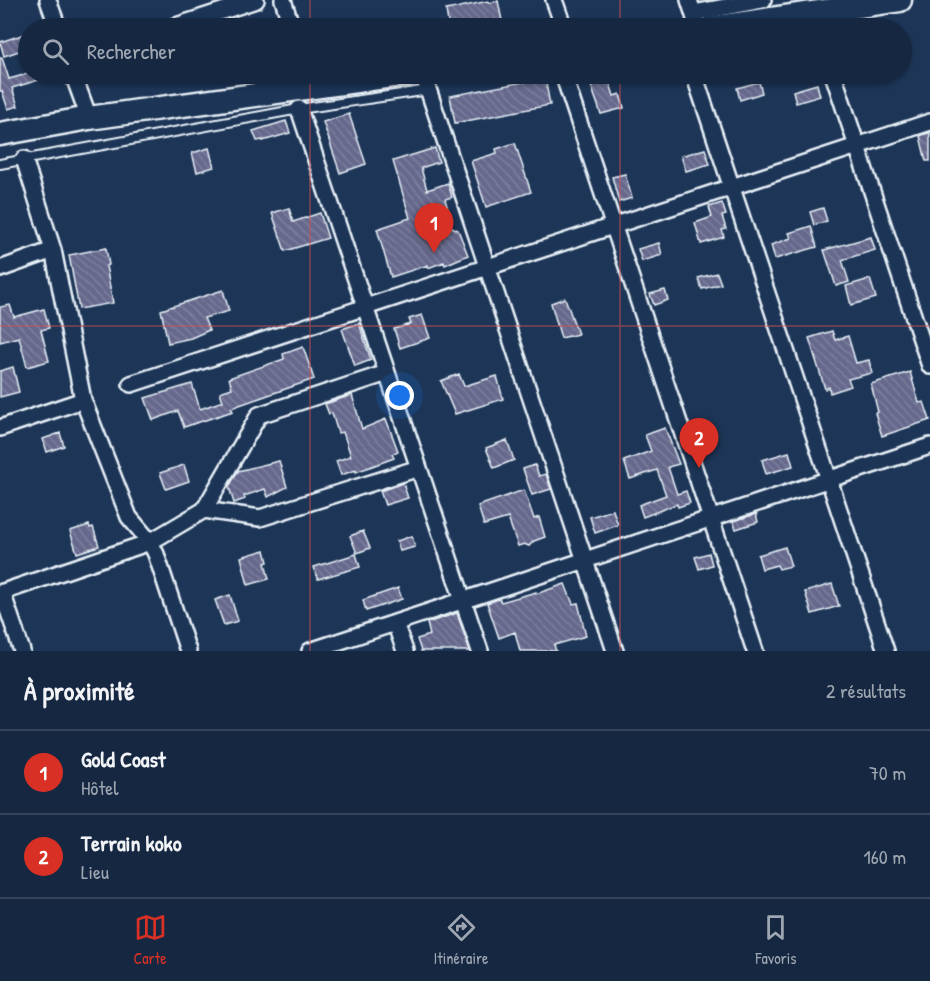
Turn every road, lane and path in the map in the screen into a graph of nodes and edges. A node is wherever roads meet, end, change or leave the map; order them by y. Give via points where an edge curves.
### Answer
1 (48, 0) edge
2 (256, 0) edge
3 (283, 0) edge
4 (554, 0) edge
5 (764, 0) edge
6 (900, 0) edge
7 (691, 6) edge
8 (54, 18) edge
9 (201, 18) edge
10 (289, 18) edge
11 (560, 18) edge
12 (827, 18) edge
13 (77, 84) edge
14 (335, 84) edge
15 (427, 84) edge
16 (566, 84) edge
17 (697, 84) edge
18 (836, 84) edge
19 (429, 90) junction
20 (300, 108) junction
21 (89, 118) junction
22 (930, 122) edge
23 (0, 134) edge
24 (857, 146) junction
25 (24, 159) junction
26 (0, 164) edge
27 (731, 187) junction
28 (614, 226) junction
29 (53, 250) junction
30 (488, 268) junction
31 (0, 269) edge
32 (366, 308) junction
33 (930, 366) edge
34 (387, 373) junction
35 (131, 384) dead end
36 (83, 400) junction
37 (0, 428) edge
38 (930, 446) edge
39 (419, 468) junction
40 (829, 479) junction
41 (204, 510) junction
42 (711, 519) junction
43 (150, 542) junction
44 (585, 560) junction
45 (1, 593) edge
46 (463, 600) junction
47 (395, 623) junction
48 (22, 651) edge
49 (188, 651) edge
50 (310, 651) edge
51 (405, 651) edge
52 (480, 651) edge
53 (615, 651) edge
54 (755, 651) edge
55 (886, 651) edge

1 - 8 street
2 - 9 street
3 - 10 street
4 - 11 street
5 - 7 street
6 - 12 main road
13 - 21 street
14 - 21 main road
15 - 19 street
16 - 28 street
17 - 27 street
18 - 24 street
19 - 20 lane
19 - 30 street
20 - 25 lane
20 - 32 street
21 - 23 main road
22 - 24 street
24 - 27 street
24 - 33 street
25 - 26 lane
25 - 29 street
27 - 28 street
27 - 40 street
28 - 30 street
28 - 42 street
29 - 31 street
29 - 36 street
30 - 32 street
30 - 44 street
32 - 34 street
32 - 35 street
34 - 39 street
34 - 41 street via 259,416
36 - 37 street
36 - 43 street via 129,516
38 - 40 street
39 - 41 street via 260,518
39 - 46 street
40 - 42 street
40 - 55 street
41 - 43 street
42 - 44 street
42 - 54 street
43 - 45 street
43 - 49 street
44 - 46 street
44 - 53 street
45 - 48 street
46 - 47 street
46 - 52 street
47 - 50 street
47 - 51 street

